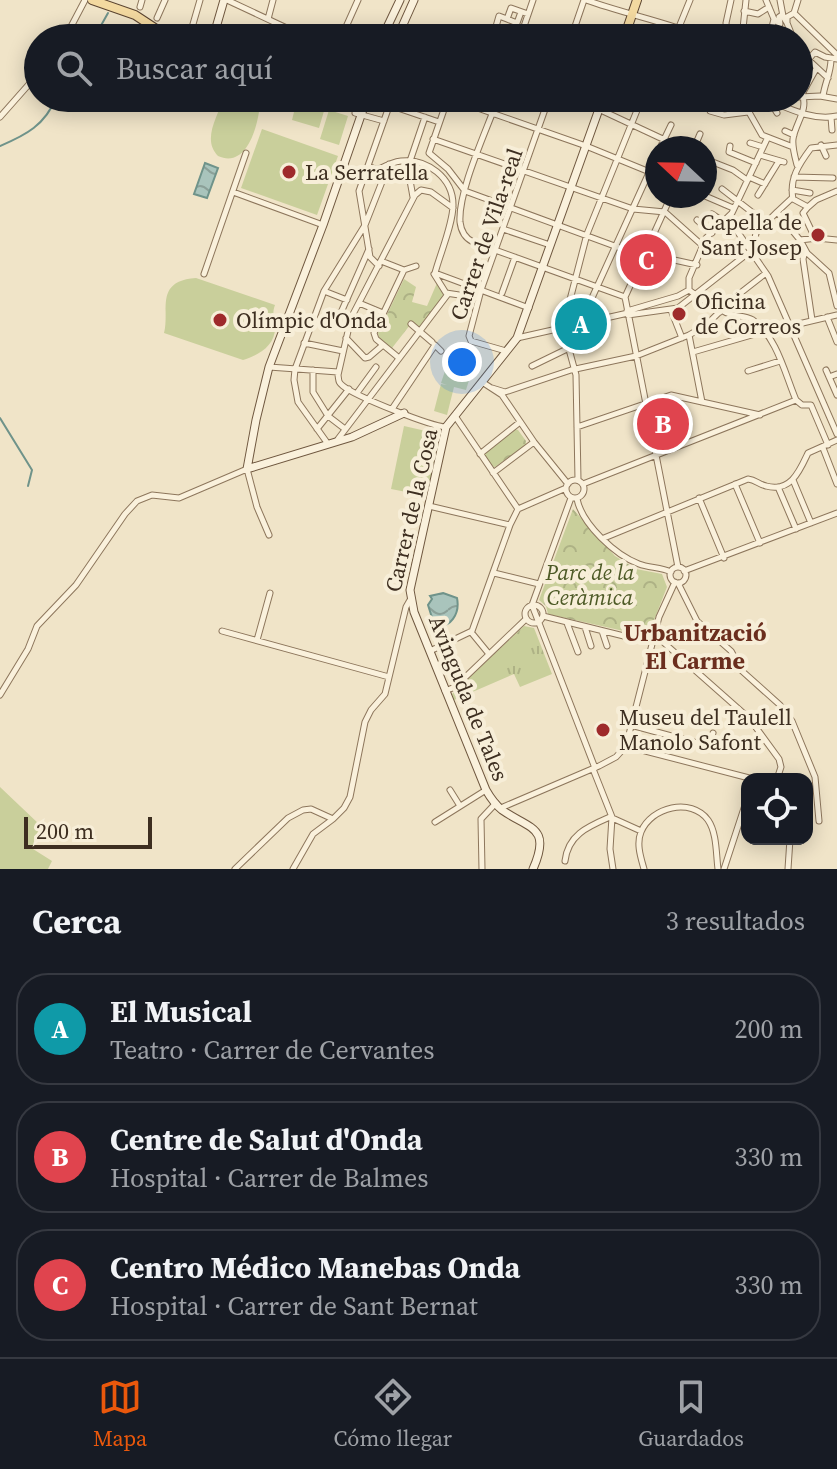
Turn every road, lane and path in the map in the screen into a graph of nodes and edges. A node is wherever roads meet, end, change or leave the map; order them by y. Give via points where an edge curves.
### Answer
1 (85, 0) edge
2 (92, 0) edge
3 (165, 0) edge
4 (200, 0) edge
5 (226, 0) edge
6 (273, 0) edge
7 (358, 0) edge
8 (400, 0) edge
9 (414, 0) edge
10 (533, 0) edge
11 (585, 0) edge
12 (637, 0) edge
13 (690, 0) edge
14 (731, 0) edge
15 (746, 0) edge
16 (780, 0) edge
17 (798, 0) edge
18 (768, 4) edge
19 (744, 11) junction
20 (521, 12) junction
21 (794, 13) junction
22 (528, 14) junction
23 (632, 15) junction
24 (157, 18) dead end
25 (786, 18) junction
26 (268, 19) junction
27 (507, 19) junction
28 (774, 19) junction
29 (517, 23) joint
30 (72, 24) edge
31 (149, 24) edge
32 (193, 24) edge
33 (218, 24) edge
34 (279, 24) edge
35 (347, 24) edge
36 (389, 24) edge
37 (403, 24) edge
38 (497, 24) edge
39 (525, 24) edge
40 (576, 24) edge
41 (629, 24) edge
42 (667, 24) edge
43 (680, 24) edge
44 (726, 24) edge
45 (743, 24) edge
46 (772, 24) edge
47 (778, 24) edge
48 (779, 24) edge
49 (788, 24) edge
50 (805, 24) edge
51 (813, 32) edge
52 (813, 53) edge
53 (835, 57) edge
54 (813, 66) edge
55 (816, 69) junction
56 (813, 74) edge
57 (836, 78) edge
58 (826, 80) junction
59 (24, 90) edge
60 (813, 95) edge
61 (823, 96) junction
62 (837, 99) edge
63 (387, 112) edge
64 (443, 112) edge
65 (490, 112) edge
66 (544, 112) edge
67 (598, 112) edge
68 (605, 112) edge
69 (636, 112) edge
70 (714, 112) edge
71 (748, 112) joint
72 (798, 112) edge
73 (414, 113) edge
74 (493, 113) junction
75 (802, 113) junction
76 (358, 114) joint
77 (834, 116) edge
78 (0, 117) edge
79 (425, 117) junction
80 (384, 121) junction
81 (439, 122) junction
82 (631, 124) junction
83 (671, 125) dead end
84 (538, 129) junction
85 (832, 130) dead end
86 (785, 131) dead end
87 (794, 135) junction
88 (656, 136) edge
89 (666, 136) edge
90 (433, 139) junction
91 (771, 139) junction
92 (750, 143) dead end
93 (821, 145) junction
94 (586, 146) junction
95 (730, 146) dead end
96 (837, 146) edge
97 (763, 147) junction
98 (793, 147) junction
99 (811, 148) junction
100 (246, 153) dead end
101 (478, 155) junction
102 (760, 155) junction
103 (826, 156) dead end
104 (617, 158) junction
105 (410, 161) junction
106 (756, 163) junction
107 (389, 164) junction
108 (717, 164) edge
109 (367, 169) junction
110 (377, 170) junction
111 (645, 170) edge
112 (523, 171) junction
113 (795, 172) junction
114 (409, 175) dead end
115 (833, 178) dead end
116 (383, 179) junction
117 (748, 179) junction
118 (645, 183) edge
119 (765, 184) junction
120 (571, 187) junction
121 (722, 189) dead end
122 (792, 190) junction
123 (465, 191) junction
124 (233, 192) junction
125 (834, 192) edge
126 (810, 193) dead end
127 (758, 195) dead end
128 (413, 198) junction
129 (602, 198) junction
130 (792, 198) junction
131 (737, 200) junction
132 (837, 200) edge
133 (717, 201) edge
134 (809, 206) junction
135 (511, 207) junction
136 (453, 208) junction
137 (666, 208) edge
138 (734, 208) junction
139 (633, 209) junction
140 (665, 212) junction
141 (776, 213) junction
142 (712, 214) dead end
143 (697, 220) dead end
144 (726, 220) junction
145 (559, 223) junction
146 (766, 223) junction
147 (323, 225) junction
148 (365, 225) junction
149 (503, 229) junction
150 (712, 233) junction
151 (587, 234) junction
152 (816, 238) junction
153 (837, 240) edge
154 (801, 241) junction
155 (551, 246) junction
156 (616, 246) junction
157 (703, 246) junction
158 (369, 249) junction
159 (495, 250) junction
160 (752, 250) junction
161 (805, 250) junction
162 (645, 253) junction
163 (354, 255) dead end
164 (515, 257) junction
165 (363, 261) junction
166 (380, 264) junction
167 (697, 265) junction
168 (416, 266) dead end
169 (543, 267) junction
170 (403, 270) junction
171 (435, 273) junction
172 (766, 273) junction
173 (204, 274) dead end
174 (575, 279) junction
175 (835, 283) edge
176 (597, 286) junction
177 (481, 290) junction
178 (689, 290) junction
179 (324, 291) junction
180 (502, 293) dead end
181 (448, 294) junction
182 (695, 296) junction
183 (625, 297) junction
184 (479, 298) junction
185 (346, 301) junction
186 (837, 302) edge
187 (359, 303) junction
188 (651, 305) junction
189 (529, 308) junction
190 (671, 310) junction
191 (722, 312) junction
192 (383, 313) junction
193 (628, 313) junction
194 (653, 313) junction
195 (837, 315) edge
196 (339, 317) dead end
197 (827, 317) junction
198 (351, 318) junction
199 (812, 320) junction
200 (581, 322) junction
201 (411, 324) dead end
202 (789, 325) junction
203 (565, 326) junction
204 (420, 331) junction
205 (764, 332) junction
206 (345, 337) junction
207 (685, 337) junction
208 (517, 338) junction
209 (432, 342) dead end
210 (837, 342) edge
211 (304, 343) junction
212 (383, 345) junction
213 (569, 348) junction
214 (343, 351) junction
215 (441, 351) dead end
216 (506, 351) junction
217 (693, 352) junction
218 (636, 356) junction
219 (399, 358) junction
220 (780, 361) junction
221 (532, 366) dead end
222 (269, 367) junction
223 (376, 367) dead end
224 (295, 369) junction
225 (575, 369) junction
226 (313, 370) junction
227 (826, 370) dead end
228 (748, 371) dead end
229 (338, 372) junction
230 (837, 374) edge
231 (829, 377) junction
232 (481, 381) junction
233 (492, 388) junction
234 (349, 389) junction
235 (510, 390) junction
236 (357, 393) junction
237 (837, 395) edge
238 (369, 398) junction
239 (504, 398) junction
240 (796, 400) junction
241 (702, 402) junction
242 (646, 404) junction
243 (392, 409) junction
244 (736, 410) junction
245 (404, 413) junction
246 (454, 415) junction
247 (761, 415) junction
248 (328, 416) junction
249 (520, 422) junction
250 (736, 424) junction
251 (446, 427) junction
252 (577, 428) junction
253 (317, 429) junction
254 (345, 429) junction
255 (837, 434) edge
256 (338, 439) junction
257 (837, 440) edge
258 (534, 442) junction
259 (328, 444) junction
260 (826, 446) junction
261 (480, 454) junction
262 (655, 455) junction
263 (251, 457) junction
264 (261, 466) junction
265 (247, 469) junction
266 (493, 473) junction
267 (793, 480) junction
268 (581, 482) junction
269 (735, 484) junction
270 (837, 484) edge
271 (567, 486) junction
272 (778, 487) junction
273 (574, 498) junction
274 (699, 498) junction
275 (427, 505) junction
276 (518, 509) junction
277 (667, 511) junction
278 (837, 513) edge
279 (811, 523) junction
280 (510, 525) junction
281 (796, 529) junction
282 (269, 535) dead end
283 (604, 538) junction
284 (760, 543) junction
285 (724, 558) junction
286 (681, 569) junction
287 (671, 572) junction
288 (494, 573) junction
289 (677, 583) junction
290 (539, 584) junction
291 (270, 593) dead end
292 (410, 600) junction
293 (532, 605) junction
294 (543, 616) junction
295 (526, 619) junction
296 (537, 623) junction
297 (567, 623) junction
298 (585, 627) junction
299 (222, 631) dead end
300 (602, 631) junction
301 (471, 632) junction
302 (654, 634) junction
303 (636, 639) dead end
304 (257, 640) junction
305 (591, 646) dead end
306 (607, 646) dead end
307 (430, 651) junction
308 (578, 652) dead end
309 (489, 654) junction
310 (389, 677) junction
311 (445, 691) junction
312 (0, 695) edge
313 (631, 725) junction
314 (713, 733) dead end
315 (626, 746) junction
316 (594, 768) junction
317 (779, 773) edge
318 (741, 776) edge
319 (450, 790) dead end
320 (486, 790) junction
321 (460, 806) junction
322 (500, 807) junction
323 (612, 817) junction
324 (741, 817) edge
325 (333, 819) junction
326 (819, 821) dead end
327 (435, 822) dead end
328 (641, 831) junction
329 (790, 845) edge
330 (729, 854) junction
331 (716, 855) junction
332 (565, 861) dead end
333 (235, 869) edge
334 (293, 869) edge
335 (482, 869) edge
336 (533, 869) edge
337 (613, 869) edge
338 (644, 869) edge
339 (721, 869) edge
340 (788, 869) edge

1 - 30 street
2 - 31 main road
3 - 24 street
4 - 32 street
5 - 26 street
5 - 33 main road
6 - 26 street
7 - 35 street
8 - 36 main road
9 - 37 main road
10 - 22 street
11 - 23 street
11 - 40 street
12 - 23 main road
13 - 43 street
14 - 44 street
15 - 19 street
16 - 25 street
17 - 21 street
18 - 19 street via 760,13
18 - 28 street
19 - 45 street
20 - 22 street
20 - 27 street via 511,8
20 - 29 street
21 - 25 street
21 - 50 street
22 - 39 street
23 - 41 main road
23 - 42 street
25 - 48 street via 779,17
25 - 49 street
26 - 34 street
27 - 29 street
27 - 38 street via 499,16
28 - 46 street
28 - 47 street
51 - 53 street
52 - 53 street
53 - 58 street
54 - 55 street
55 - 56 street
55 - 58 street
57 - 58 street
58 - 61 street
59 - 78 street
60 - 61 street
61 - 62 street
63 - 80 street
64 - 81 street
65 - 74 street
66 - 84 street, Carrer de Vila-real
67 - 94 main road, Carrer de la Cosa
68 - 82 street
69 - 82 street
70 - 71 street
71 - 91 street via 760,133
72 - 75 street
73 - 79 street
74 - 84 street
74 - 101 street
75 - 77 street
75 - 87 street
76 - 80 street
76 - 147 main road
77 - 85 street
79 - 81 street
79 - 105 street
80 - 109 street
81 - 90 street
82 - 88 street
82 - 104 street
83 - 89 street
84 - 94 street
84 - 112 street, Carrer de Vila-real
86 - 87 street
87 - 98 street
90 - 101 street
90 - 123 street via 429,153
91 - 97 street
91 - 98 street
92 - 97 street
93 - 96 street
93 - 99 street
93 - 103 street
94 - 104 street
94 - 120 main road, Carrer de la Cosa
95 - 106 street via 729,152
97 - 102 street
98 - 99 street
98 - 113 street
99 - 113 street
100 - 124 street
101 - 112 street
101 - 123 street
102 - 106 street
102 - 119 street via 781,161
104 - 111 street
104 - 129 street
105 - 107 street
105 - 136 street via 430,167 444,179
106 - 117 street
107 - 110 street
107 - 116 street
108 - 117 street
109 - 110 street
109 - 116 street
109 - 148 street via 359,191
110 - 116 street
112 - 120 street
112 - 135 street, Carrer de Vila-real
113 - 115 street
113 - 122 street
114 - 128 street
116 - 148 street
117 - 119 street
117 - 131 street
118 - 139 street
119 - 127 street
120 - 129 street
120 - 145 main road, Carrer de la Cosa
121 - 131 street
122 - 126 street
122 - 130 street
123 - 135 street
123 - 159 street via 460,221 464,235
124 - 147 street
124 - 173 street
125 - 132 street
125 - 134 street
128 - 136 street via 421,190 431,192
128 - 166 street
129 - 139 street
129 - 151 street
130 - 134 street
130 - 141 street
131 - 138 street
131 - 146 street
133 - 138 street
134 - 152 street via 803,213
135 - 145 street
135 - 149 street, Carrer de Vila-real
136 - 171 street
137 - 140 street
138 - 144 street
139 - 140 street
139 - 156 street
140 - 157 street
140 - 162 street
141 - 146 street
141 - 154 street
142 - 144 street
143 - 150 street
144 - 150 street
144 - 160 street
145 - 151 street
145 - 155 main road, Carrer de la Cosa
146 - 160 street via 755,235
147 - 222 main road
148 - 158 street
148 - 179 street
149 - 155 street
149 - 159 street, Carrer de Vila-real
150 - 157 street
151 - 156 street
151 - 174 street
152 - 153 street
152 - 154 street
154 - 161 street
155 - 169 main road, Carrer de la Cosa
156 - 162 street
156 - 176 street
157 - 167 street
158 - 165 street
158 - 166 street via 371,260
159 - 164 street
159 - 177 street, Carrer de Vila-real
160 - 172 street
160 - 182 street
161 - 175 street
161 - 199 street
162 - 167 street
162 - 183 street
163 - 165 street
164 - 169 street
164 - 180 street
165 - 185 street
166 - 170 street
166 - 187 street
167 - 178 street
168 - 170 street
169 - 174 street
169 - 189 main road, Carrer de la Cosa
170 - 192 street
171 - 177 street
171 - 181 street
172 - 191 street
172 - 202 street
174 - 176 street
174 - 203 street
175 - 186 street
176 - 183 street
176 - 200 street
177 - 184 street, Carrer de Vila-real
177 - 189 street
178 - 182 street
178 - 188 street
179 - 185 street
179 - 211 street
181 - 184 street
181 - 204 street
182 - 190 street
182 - 191 street
183 - 193 street
184 - 216 street, Carrer de Vila-real via 471,341
185 - 196 street
185 - 198 street
187 - 192 street
187 - 198 street
188 - 193 street
188 - 194 street
189 - 208 main road, Carrer de la Cosa
190 - 194 street
190 - 207 street
191 - 205 street via 744,316
191 - 207 street
192 - 212 street via 374,333
193 - 194 street
193 - 200 street
193 - 218 street
195 - 197 street
197 - 199 street
197 - 210 street
198 - 206 street
199 - 202 street
200 - 203 street
201 - 204 street
202 - 205 street
202 - 255 street
203 - 208 street
203 - 213 street
204 - 209 street
204 - 219 street
205 - 217 street
205 - 220 street
206 - 212 street via 365,358
206 - 214 street
207 - 217 street
207 - 218 street
208 - 216 main road, Carrer de la Cosa
211 - 214 street
211 - 224 street
212 - 219 street
213 - 221 street
213 - 225 street
214 - 229 street
215 - 243 street via 435,345
216 - 232 main road, Carrer de la Cosa
217 - 241 street
218 - 225 street
218 - 242 street
219 - 238 street
220 - 228 street
220 - 240 street
222 - 224 street
222 - 263 main road
223 - 236 street
224 - 226 street
224 - 253 street via 298,402
225 - 235 street
225 - 252 street
226 - 229 street
226 - 248 street via 312,391
227 - 231 street
229 - 234 street via 341,384
230 - 231 street
231 - 237 street
232 - 233 street
232 - 246 main road, Carrer de la Cosa
233 - 235 street
233 - 239 street
234 - 236 street
234 - 248 street
235 - 239 street
236 - 238 street
238 - 243 street
238 - 254 street
239 - 249 street
240 - 247 street
240 - 260 street via 811,405
241 - 242 street via 671,395
241 - 244 street
242 - 252 street
242 - 262 street
243 - 245 street
244 - 247 street
244 - 250 street
245 - 251 street
245 - 256 main road
246 - 251 main road, Carrer de la Cosa
246 - 261 street
247 - 250 street
248 - 253 street
248 - 254 street
249 - 258 street
249 - 261 street
250 - 262 street
251 - 275 main road, Carrer de la Cosa
252 - 268 street
253 - 259 street
254 - 256 street
256 - 259 main road
257 - 260 street
258 - 266 street
258 - 271 street
259 - 264 main road
260 - 267 street via 807,455
260 - 270 street
261 - 266 street
262 - 268 street
262 - 277 street
263 - 264 main road
263 - 265 main road
264 - 265 main road
265 - 282 street
265 - 312 street via 179,498 152,495 137,501 76,585 37,626
266 - 276 street
267 - 272 street
267 - 279 street
268 - 271 street
268 - 273 street via 584,493
269 - 272 street via 751,478
269 - 274 street
269 - 284 street
271 - 273 street
271 - 276 street
272 - 281 street
273 - 283 street
273 - 290 street
274 - 277 street
274 - 285 street
275 - 280 street
275 - 292 main road, Carrer de la Cosa
276 - 280 street
277 - 283 street
277 - 286 street
278 - 279 street
279 - 281 street
280 - 288 street
281 - 284 street
283 - 287 street via 640,565
284 - 285 street
285 - 286 street
286 - 287 street
286 - 289 street via 683,581
287 - 289 street
288 - 290 street
288 - 301 street
289 - 302 street
289 - 326 street via 697,621 792,721 815,777
290 - 293 street
291 - 304 street
292 - 307 main road, Avinguda de Tales
292 - 310 street, Carrer de la Cosa
293 - 294 street
293 - 295 street via 525,611
293 - 296 street
294 - 296 street
294 - 297 street
295 - 296 street
295 - 309 street
296 - 316 street
297 - 298 street
297 - 308 street
298 - 300 street
298 - 305 street
299 - 304 street
300 - 303 street
300 - 306 street
301 - 307 street
301 - 309 street
302 - 313 street
302 - 317 street via 749,718 779,759
304 - 310 street
307 - 311 main road, Avinguda de Tales
309 - 311 street
310 - 325 street, Carrer de la Cosa via 385,694 367,717 350,797
311 - 320 main road, Avinguda de Tales
313 - 314 street via 708,746
313 - 315 street
315 - 316 street
315 - 318 street
316 - 322 street
316 - 323 street
319 - 321 street
320 - 321 street
320 - 322 main road, Avinguda de Tales
321 - 327 street
322 - 335 street via 481,819
322 - 336 main road, Avinguda de Tales via 538,835
323 - 328 street
323 - 332 street via 577,834
323 - 337 street
324 - 330 street
325 - 333 street via 311,809 294,815
325 - 334 street, Carrer de la Cosa via 313,834
328 - 331 street via 664,810 691,809 710,824
328 - 338 street
329 - 340 street
330 - 331 street
330 - 339 street
331 - 339 street

